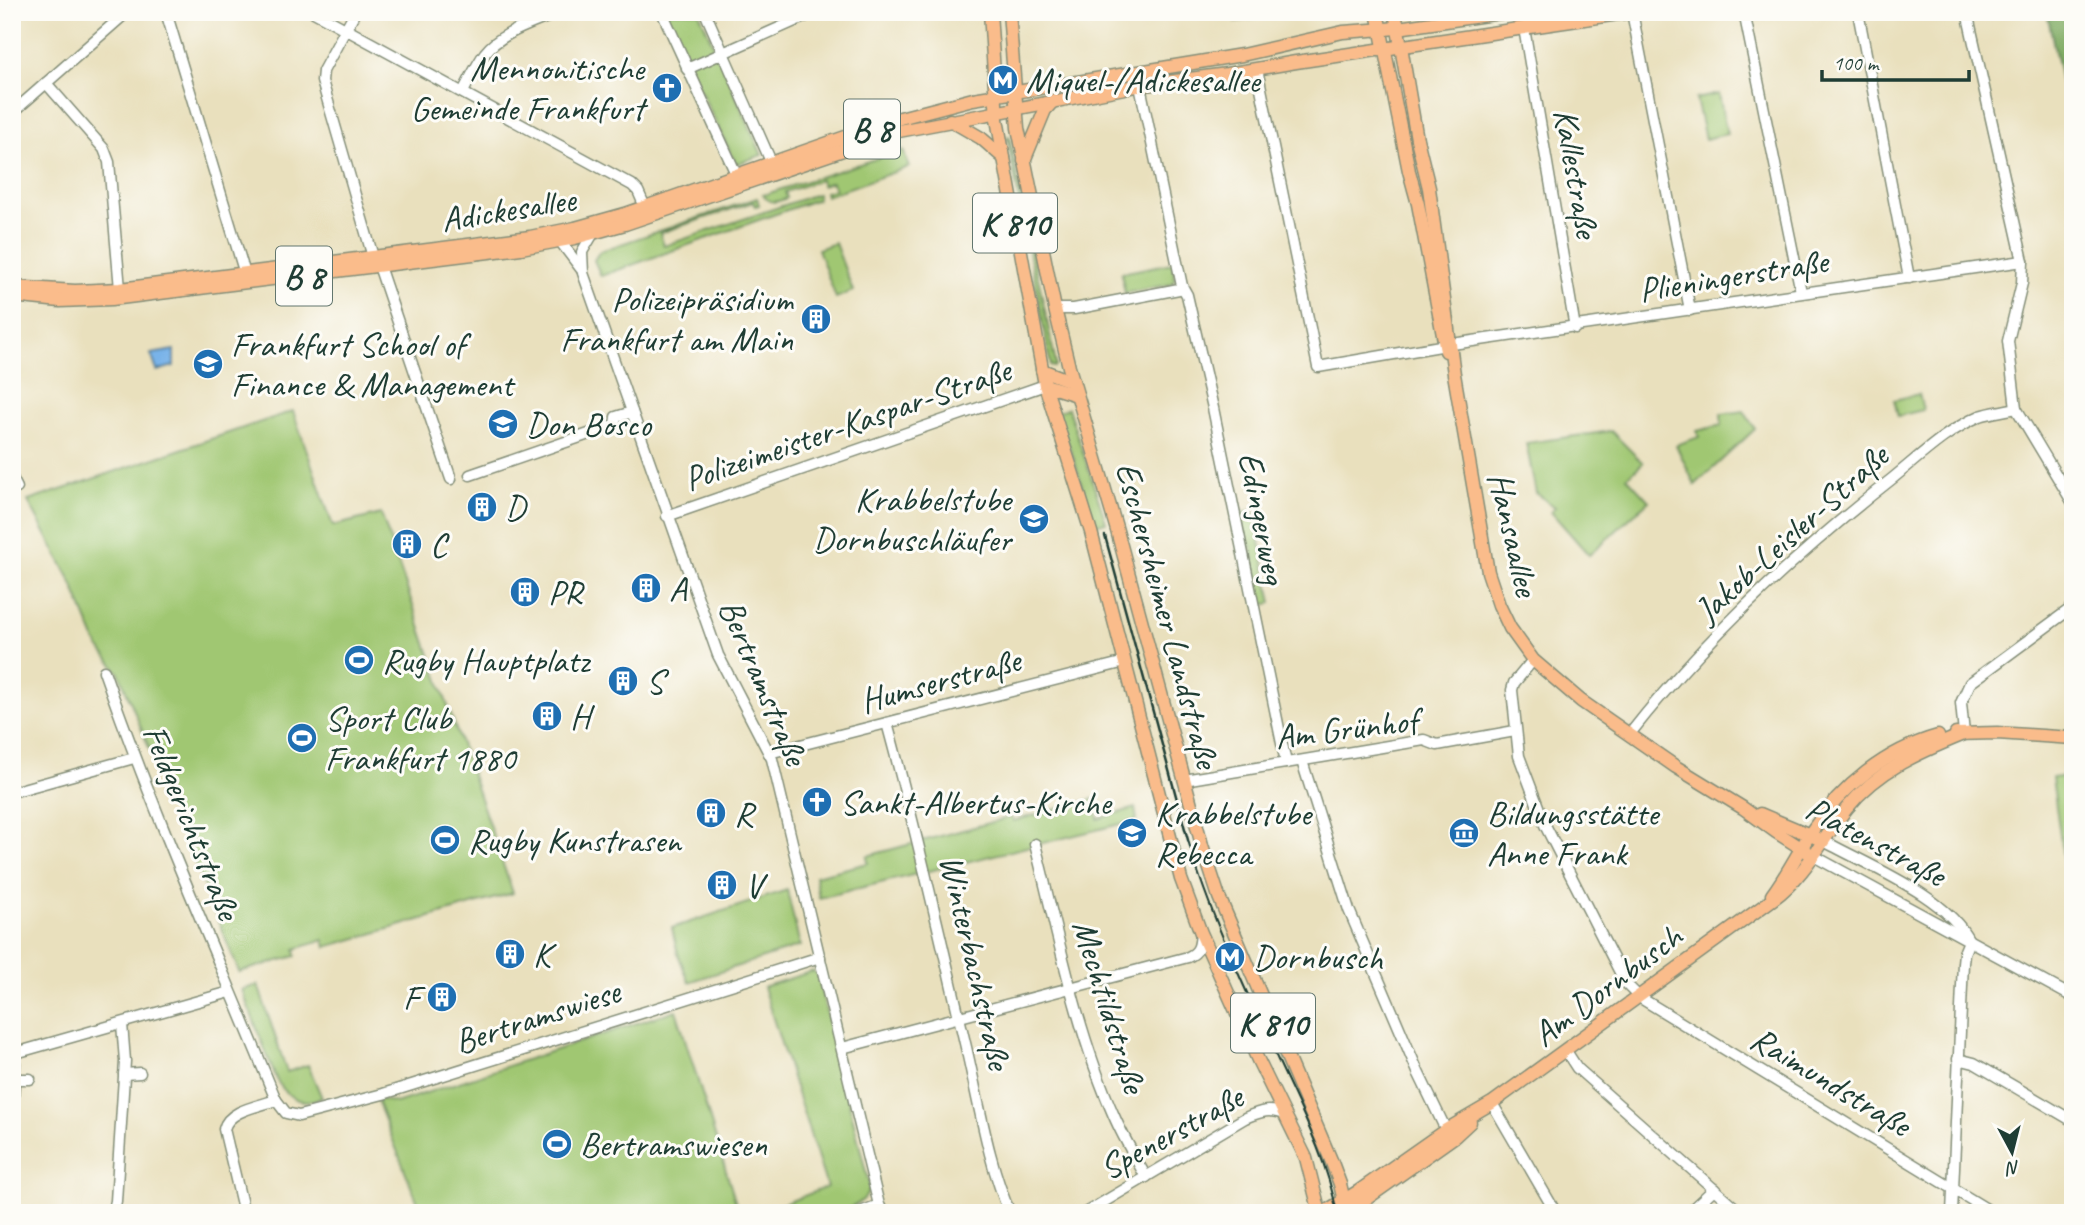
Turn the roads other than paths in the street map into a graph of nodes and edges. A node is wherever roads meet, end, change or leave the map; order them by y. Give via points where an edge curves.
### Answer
1 (127, 12) edge
2 (166, 12) edge
3 (314, 12) edge
4 (355, 12) edge
5 (558, 12) edge
6 (662, 12) edge
7 (705, 12) edge
8 (815, 12) edge
9 (990, 12) edge
10 (1009, 12) edge
11 (1377, 12) edge
12 (1395, 12) edge
13 (1507, 12) edge
14 (1632, 12) edge
15 (1744, 12) edge
16 (1857, 12) edge
17 (1967, 12) edge
18 (1381, 28) junction
19 (1398, 28) junction
20 (1524, 28) junction
21 (346, 29) junction
22 (1401, 46) junction
23 (1385, 49) junction
24 (723, 53) junction
25 (687, 69) junction
26 (1256, 69) junction
27 (46, 83) junction
28 (1140, 86) junction
29 (1016, 91) junction
30 (463, 92) junction
31 (996, 95) junction
32 (1054, 100) junction
33 (1016, 107) junction
34 (996, 111) junction
35 (12, 113) edge
36 (950, 121) junction
37 (1004, 158) junction
38 (1024, 161) junction
39 (772, 164) junction
40 (737, 176) junction
41 (645, 207) junction
42 (594, 232) junction
43 (560, 241) junction
44 (2023, 261) junction
45 (376, 262) junction
46 (583, 273) junction
47 (245, 274) junction
48 (1909, 278) junction
49 (1182, 286) junction
50 (12, 287) edge
51 (120, 289) junction
52 (1801, 292) junction
53 (12, 296) edge
54 (1055, 309) junction
55 (1690, 310) junction
56 (1575, 328) junction
57 (1448, 345) junction
58 (1069, 367) junction
59 (1042, 370) junction
60 (1057, 376) junction
61 (1073, 382) junction
62 (1045, 385) junction
63 (1077, 396) junction
64 (2016, 408) junction
65 (632, 412) junction
66 (470, 475) dead end
67 (451, 480) dead end
68 (2073, 503) edge
69 (667, 516) junction
70 (2073, 607) edge
71 (1533, 660) junction
72 (1125, 662) junction
73 (104, 671) dead end
74 (887, 723) junction
75 (1515, 731) junction
76 (1965, 734) junction
77 (1629, 735) junction
78 (2073, 738) edge
79 (769, 753) junction
80 (134, 758) junction
81 (1302, 761) junction
82 (1286, 763) junction
83 (1184, 780) junction
84 (12, 792) edge
85 (1743, 808) junction
86 (1810, 834) junction
87 (1824, 841) junction
88 (1035, 844) dead end
89 (1807, 851) junction
90 (1201, 933) junction
91 (1969, 941) junction
92 (820, 957) junction
93 (1071, 987) junction
94 (230, 992) junction
95 (1639, 997) junction
96 (2073, 997) edge
97 (960, 1018) junction
98 (122, 1024) junction
99 (842, 1048) junction
100 (1566, 1051) junction
101 (14, 1059) edge
102 (1958, 1059) junction
103 (140, 1073) dead end
104 (124, 1074) junction
105 (15, 1079) junction
106 (30, 1079) dead end
107 (276, 1100) junction
108 (1489, 1106) junction
109 (1286, 1115) junction
110 (12, 1121) edge
111 (2073, 1121) edge
112 (1446, 1130) junction
113 (1146, 1177) junction
114 (1953, 1188) junction
115 (1714, 1189) junction
116 (1346, 1209) edge
117 (12, 1210) edge
118 (879, 1210) edge
119 (19, 1213) edge
120 (113, 1213) edge
121 (244, 1213) edge
122 (858, 1213) edge
123 (1010, 1213) edge
124 (1085, 1213) edge
125 (1322, 1213) edge
126 (1556, 1213) edge
127 (1688, 1213) edge
128 (1741, 1213) edge
129 (1952, 1213) edge
130 (1993, 1213) edge

1 - 27 street
2 - 47 street
3 - 21 street
4 - 21 street
5 - 30 street via 494,44
6 - 25 street
7 - 24 street
8 - 24 street
9 - 31 main road, Eschersheimer Landstraße
10 - 29 main road, Eschersheimer Landstraße
11 - 18 main road, Hansaallee
12 - 19 main road, Hansaallee
13 - 19 main road, B 8
14 - 20 main road, B 8
14 - 55 street
15 - 52 street
16 - 48 street
17 - 44 street
18 - 19 main road, B 8
18 - 23 main road, Hansaallee
18 - 29 main road, B 8
19 - 22 main road, Hansaallee
20 - 22 main road, B 8
20 - 56 street, Kallestraße
21 - 30 street
21 - 45 street via 322,81
22 - 23 main road, B 8
22 - 57 main road, Hansaallee via 1429,188
23 - 26 main road, B 8
23 - 57 main road, Hansaallee
24 - 25 street
24 - 39 street
25 - 40 street
26 - 28 main road, B 8
26 - 57 street, Plieningerstraße via 1318,367
27 - 35 street
27 - 51 street via 104,149 109,162
28 - 32 main road, B 8
28 - 49 street, Edingerweg
29 - 31 main road, B 8
29 - 33 main road, Eschersheimer Landstraße
30 - 41 street via 632,185
31 - 34 main road, Eschersheimer Landstraße
31 - 39 main road, Adickesallee / B 8 via 900,118
32 - 33 main road, B 8
32 - 38 main road via 1045,110
33 - 34 main road, B 8
33 - 38 main road, Eschersheimer Landstraße / K 810
34 - 36 main road, Adickesallee / B 8
34 - 37 main road, Eschersheimer Landstraße / K 810
36 - 37 main road
36 - 42 main road, Adickesallee / B 8 via 900,131
37 - 59 main road, Eschersheimer Landstraße / K 810
38 - 54 main road, Eschersheimer Landstraße / K 810
39 - 40 main road, Adickesallee / B 8
40 - 41 main road, Adickesallee / B 8
41 - 45 main road, Adickesallee / B 8 via 530,237
42 - 43 main road, Adickesallee / B 8
42 - 46 street via 582,253
43 - 45 main road, Adickesallee / B 8
43 - 46 street, Bertramstraße
44 - 48 street, Plieningerstraße
44 - 64 street via 2008,341
45 - 47 main road, Adickesallee / B 8
45 - 53 main road, Adickesallee / B 8 via 112,299 60,301
45 - 67 street
46 - 65 street, Bertramstraße
47 - 51 main road, Adickesallee / B 8
48 - 52 street, Plieningerstraße
49 - 54 street
49 - 82 street, Edingerweg via 1213,408
50 - 51 main road, Adickesallee / B 8
52 - 55 street, Plieningerstraße
54 - 58 main road, Eschersheimer Landstraße / K 810
55 - 56 street, Plieningerstraße
56 - 57 street, Plieningerstraße
57 - 71 main road, Hansaallee via 1488,572 1504,616
58 - 60 main road
58 - 61 main road, Eschersheimer Landstraße / K 810
59 - 60 main road
59 - 62 main road, Eschersheimer Landstraße / K 810
60 - 61 main road
60 - 62 main road
61 - 63 main road, Eschersheimer Landstraße / K 810
62 - 63 main road
62 - 69 street, Polizeimeister-Kaspar-Straße
62 - 72 main road, Eschersheimer Landstraße / K 810
63 - 83 main road, Eschersheimer Landstraße / K 810
64 - 68 street
64 - 77 street, Jakob-Leisler-Straße via 1982,415 1955,429 1775,576 1692,661
65 - 66 street via 616,417 615,425
65 - 69 street, Bertramstraße
69 - 79 street, Bertramstraße via 718,655
70 - 76 street via 1970,683 1961,703
71 - 75 street via 1513,687
71 - 77 main road, Platenstraße
72 - 74 street, Humserstraße
72 - 90 main road, Eschersheimer Landstraße / K 810 via 1180,874
73 - 80 street, Feldgerichtstraße
74 - 79 street, Humserstraße
74 - 97 street, Winterbachstraße
75 - 81 street, Am Grünhof via 1437,744 1424,740
75 - 95 street via 1519,757 1545,825 1622,978
76 - 78 main road
76 - 86 main road via 1922,741 1883,761 1843,791
76 - 87 main road via 1880,775 1849,806
77 - 85 main road, Platenstraße
79 - 92 street, Bertramstraße
80 - 84 street
80 - 94 street, Feldgerichtstraße
81 - 82 street, Am Grünhof
81 - 112 street via 1349,910
82 - 83 street, Am Grünhof
83 - 116 main road, Eschersheimer Landstraße / K 810 via 1219,897 1331,1160
85 - 86 main road, Platenstraße
85 - 89 main road, Platenstraße
86 - 87 main road, Platenstraße
86 - 89 main road
87 - 89 main road
87 - 91 street, Platenstraße via 1942,907 1964,929
88 - 93 street, Mechtildstraße
89 - 91 street, Platenstraße
89 - 95 main road, Am Dornbusch via 1786,889
90 - 93 street via 1200,947 1188,957
90 - 109 main road, Eschersheimer Landstraße / K 810
91 - 96 street, Platenstraße
91 - 102 street via 1964,953
92 - 99 street, Bertramstraße
92 - 107 street, Bertramswiese via 311,1113 286,1113
93 - 97 street
93 - 113 street, Mechtildstraße via 1114,1116
94 - 98 street
94 - 107 street, Feldgerichtstraße
95 - 100 main road, Am Dornbusch
95 - 114 street, Raimundstraße
97 - 99 street
97 - 123 street, Winterbachstraße
98 - 101 street
98 - 104 street
99 - 118 street, Bertramstraße
100 - 108 main road, Am Dornbusch
100 - 115 street via 1577,1068
101 - 105 street
102 - 111 street via 1974,1063
102 - 114 street
103 - 104 street
104 - 120 street
105 - 106 street
105 - 110 street
107 - 121 street via 234,1115 224,1129
108 - 112 main road, Am Dornbusch
108 - 116 main road, Am Dornbusch via 1455,1136
108 - 126 street
109 - 113 street, Spenerstraße via 1260,1111
109 - 125 main road, Eschersheimer Landstraße / K 810 via 1310,1167
112 - 116 main road, Am Dornbusch
113 - 124 street, Spenerstraße
114 - 129 street
114 - 130 street, Raimundstraße
115 - 127 street
115 - 128 street
116 - 125 main road
117 - 119 street
118 - 122 street

